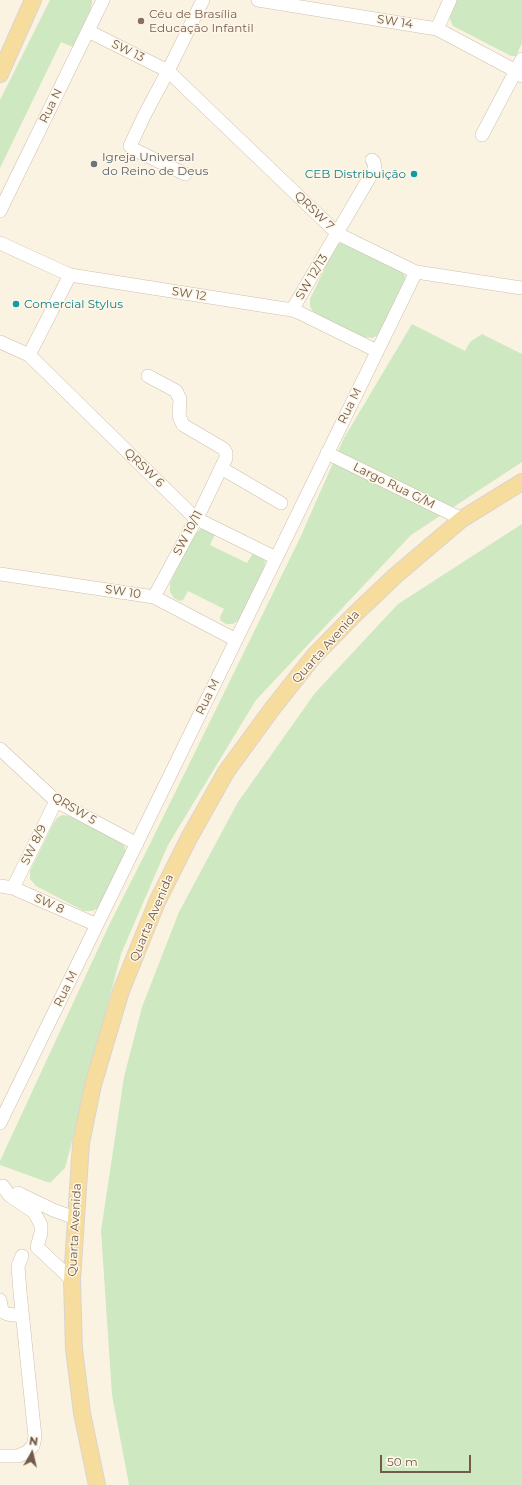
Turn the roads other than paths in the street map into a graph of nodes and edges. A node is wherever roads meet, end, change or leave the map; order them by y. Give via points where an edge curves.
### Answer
1 (33, 0) edge
2 (103, 0) edge
3 (203, 0) edge
4 (258, 0) edge
5 (450, 0) edge
6 (437, 29) junction
7 (88, 31) junction
8 (520, 69) edge
9 (168, 71) junction
10 (0, 74) edge
11 (482, 135) dead end
12 (372, 160) dead end
13 (185, 174) dead end
14 (0, 211) edge
15 (338, 234) junction
16 (0, 242) edge
17 (416, 272) junction
18 (70, 275) junction
19 (522, 288) edge
20 (292, 310) junction
21 (0, 342) edge
22 (377, 351) junction
23 (29, 355) junction
24 (148, 376) dead end
25 (327, 454) junction
26 (221, 468) junction
27 (522, 482) edge
28 (281, 503) dead end
29 (196, 518) junction
30 (462, 519) junction
31 (276, 558) junction
32 (0, 574) edge
33 (154, 597) junction
34 (236, 640) junction
35 (0, 749) edge
36 (56, 801) junction
37 (137, 844) junction
38 (6, 887) edge
39 (97, 925) junction
40 (0, 1123) edge
41 (2, 1185) edge
42 (75, 1218) junction
43 (29, 1251) junction
44 (72, 1280) junction
45 (0, 1300) edge
46 (22, 1316) junction
47 (0, 1456) edge
48 (97, 1485) edge

1 - 10 main road
2 - 7 street, Rua N
3 - 9 street
4 - 6 street, SW 14
5 - 6 street
6 - 8 street, SW 14
7 - 9 street, SW 13
7 - 14 street, Rua N
8 - 11 street
9 - 13 street via 130,146
9 - 15 street, QRSW 7
12 - 15 street, SW 12/13 via 375,168
15 - 17 street, QRSW 7
15 - 20 street, SW 12/13
16 - 18 street, SW 12
17 - 19 street, QRSW 7
17 - 22 street, Rua M
18 - 20 street, SW 12
18 - 23 street
20 - 22 street, SW 12
21 - 23 street, QRSW 6
22 - 25 street, Rua M
23 - 29 street, QRSW 6
24 - 26 street, SW 10/11 via 179,395 179,416 183,425 224,449 226,458
25 - 30 street, Largo Rua G/M
25 - 31 street, Rua M
26 - 28 street
26 - 29 street, SW 10/11
27 - 30 main road, Quarta Avenida
29 - 31 street, QRSW 6
29 - 33 street, SW 10/11
30 - 42 main road, Quarta Avenida via 395,576 314,656 226,772 188,838 157,902 122,991 95,1078 81,1143
31 - 34 street, Rua M
32 - 33 street, SW 10
33 - 34 street, SW 10
34 - 37 street, Rua M
35 - 36 street, QRSW 5
36 - 37 street, QRSW 5
36 - 38 street, SW 8/9
37 - 39 street, Rua M
38 - 39 street, SW 8
39 - 40 street, Rua M
41 - 42 street
41 - 43 street via 9,1195 34,1212 41,1225 41,1233
42 - 44 main road, Quarta Avenida
43 - 44 street
43 - 46 street via 18,1266
44 - 48 main road, Quarta Avenida via 74,1349 81,1406
45 - 46 street via 2,1311
46 - 47 street via 35,1437 33,1446 26,1452 18,1456

